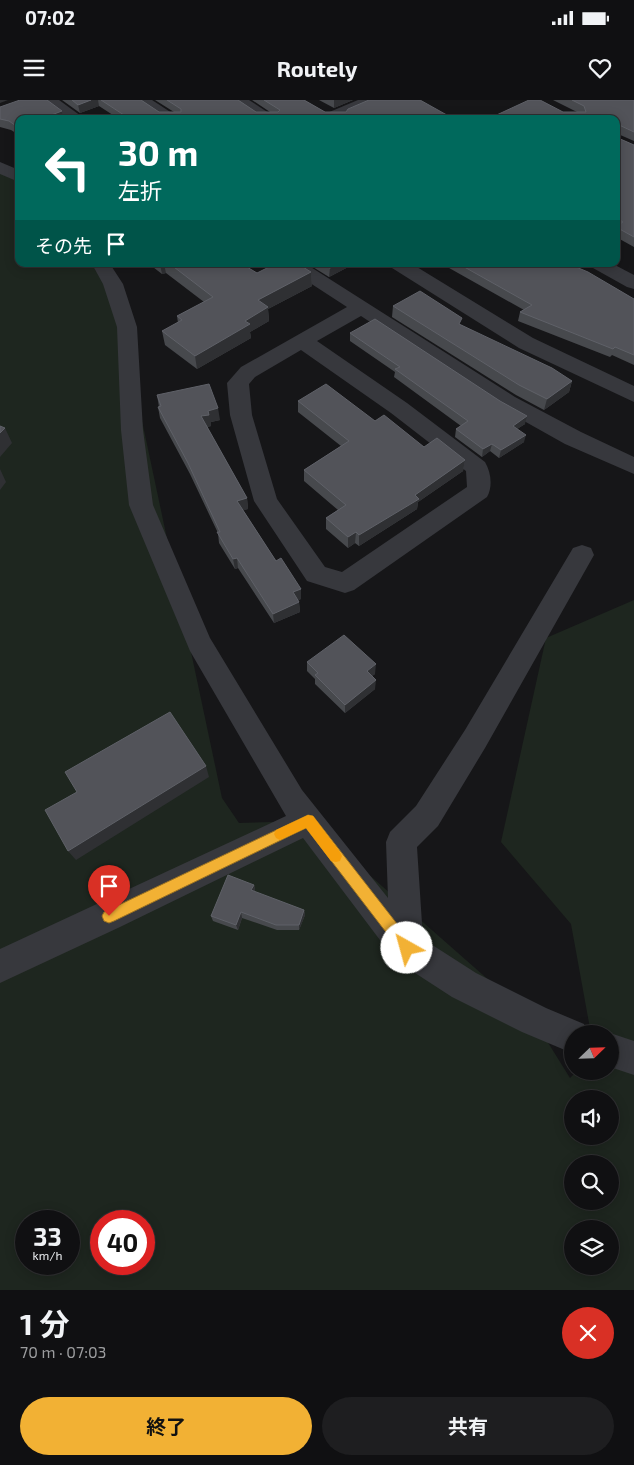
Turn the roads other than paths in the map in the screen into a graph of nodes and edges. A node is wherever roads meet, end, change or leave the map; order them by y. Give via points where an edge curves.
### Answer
1 (49, 100) edge
2 (142, 100) edge
3 (238, 100) edge
4 (371, 100) edge
5 (318, 108) edge
6 (71, 115) edge
7 (166, 115) edge
8 (263, 115) edge
9 (332, 115) edge
10 (340, 115) edge
11 (0, 167) edge
12 (15, 175) edge
13 (104, 267) edge
14 (299, 267) edge
15 (404, 267) edge
16 (605, 267) edge
17 (634, 283) edge
18 (361, 308) junction
19 (302, 341) junction
20 (634, 395) edge
21 (634, 466) edge
22 (582, 555) dead end
23 (308, 820) junction
24 (407, 948) junction
25 (0, 966) edge
26 (564, 1033) edge
27 (619, 1053) edge
28 (634, 1058) edge

1 - 6 street
2 - 7 street
3 - 8 street
4 - 10 street
5 - 9 street
11 - 12 street
13 - 23 street via 113,284 127,327 132,430 141,505 199,643 292,800
14 - 18 street
15 - 20 street via 526,343
16 - 17 street
18 - 19 street
18 - 21 street via 507,402
19 - 19 street via 248,372 238,383 241,415 266,501 316,574 345,583 479,491 477,468 399,408
22 - 24 street via 437,801 402,842
23 - 24 street
23 - 25 street
24 - 26 street via 464,985
27 - 28 street

